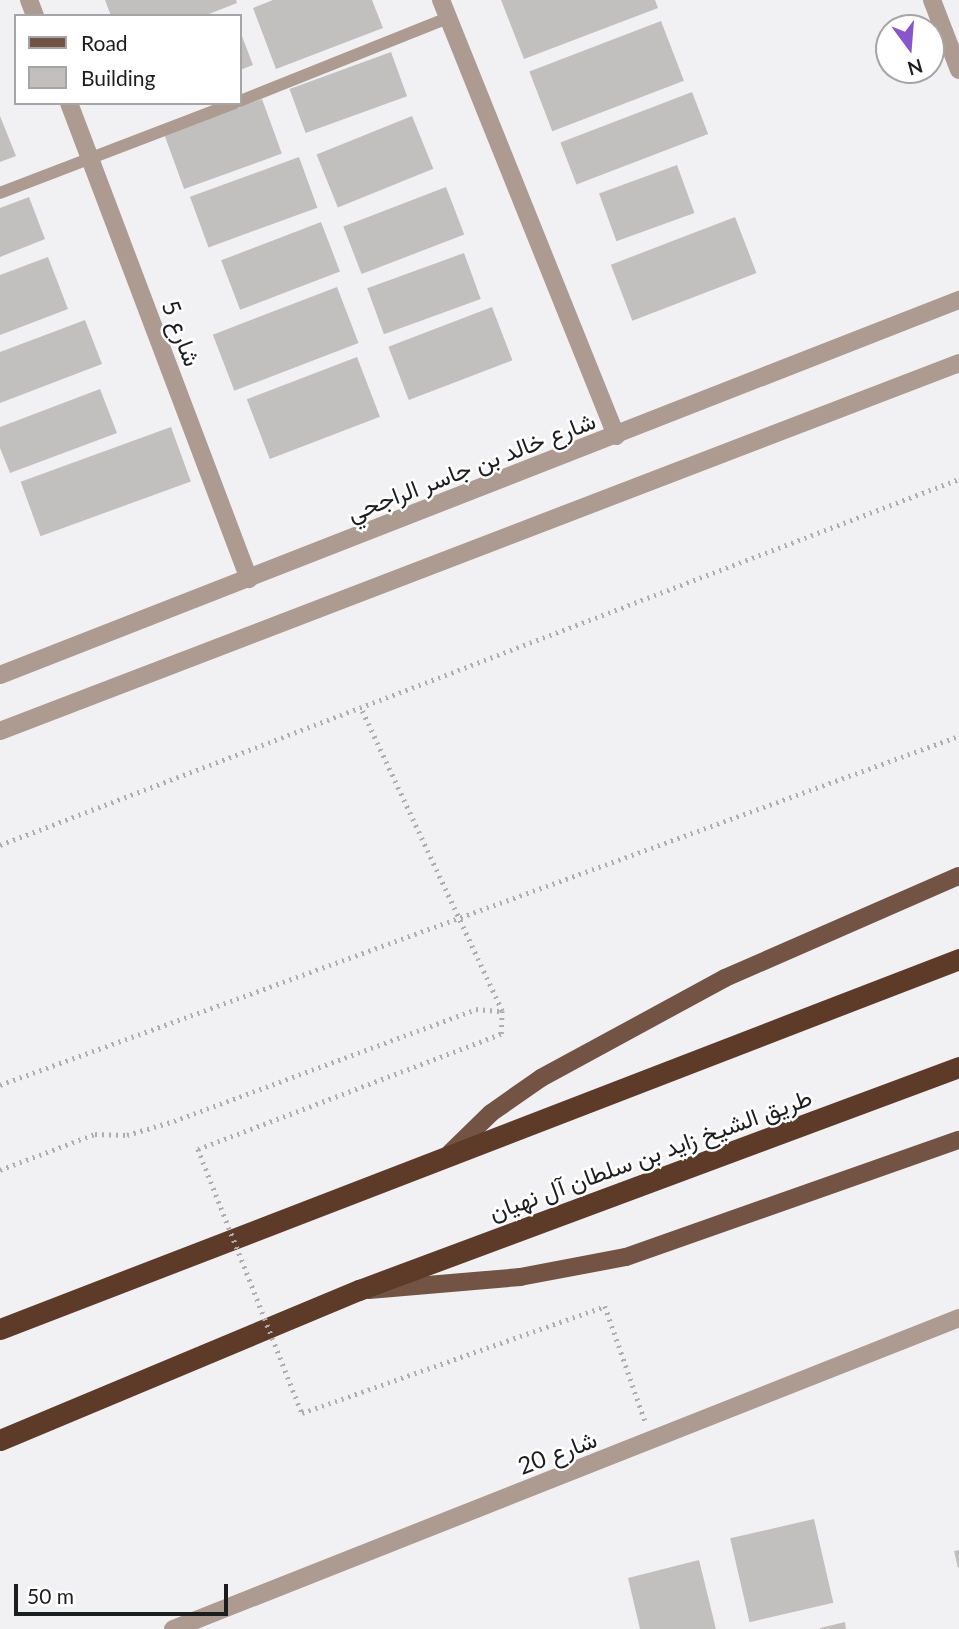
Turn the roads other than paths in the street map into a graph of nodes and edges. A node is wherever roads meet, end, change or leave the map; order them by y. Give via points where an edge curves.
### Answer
1 (441, 0) edge
2 (932, 0) edge
3 (448, 18) junction
4 (959, 70) edge
5 (242, 100) edge
6 (70, 105) edge
7 (229, 105) edge
8 (91, 161) junction
9 (0, 193) edge
10 (959, 288) edge
11 (959, 300) edge
12 (937, 309) junction
13 (959, 363) edge
14 (617, 436) junction
15 (249, 579) junction
16 (0, 676) edge
17 (0, 731) edge
18 (959, 876) edge
19 (959, 959) edge
20 (959, 1067) edge
21 (959, 1140) edge
22 (450, 1153) junction
23 (359, 1290) junction
24 (959, 1318) edge
25 (0, 1329) edge
26 (0, 1440) edge
27 (181, 1627) edge

1 - 3 street
2 - 4 street
3 - 5 lane
3 - 14 street
6 - 8 street, شارع 5
7 - 8 lane
8 - 9 lane
8 - 15 street, شارع 5
10 - 12 street
11 - 12 street, شارع خالد بن جاسر الراجحي
12 - 14 street, شارع خالد بن جاسر الراجحي
13 - 17 street
14 - 15 street, شارع خالد بن جاسر الراجحي
15 - 16 street, شارع خالد بن جاسر الراجحي
18 - 22 main road via 725,978 541,1078 491,1113
19 - 22 highway
20 - 23 highway, طريق الشيخ زايد بن سلطان آل نهيان
21 - 23 main road, طريق الشيخ زايد بن سلطان آل نهيان via 626,1257 480,1282
22 - 25 highway
23 - 26 highway, طريق الشيخ زايد بن سلطان آل نهيان
24 - 27 street, شارع 20

